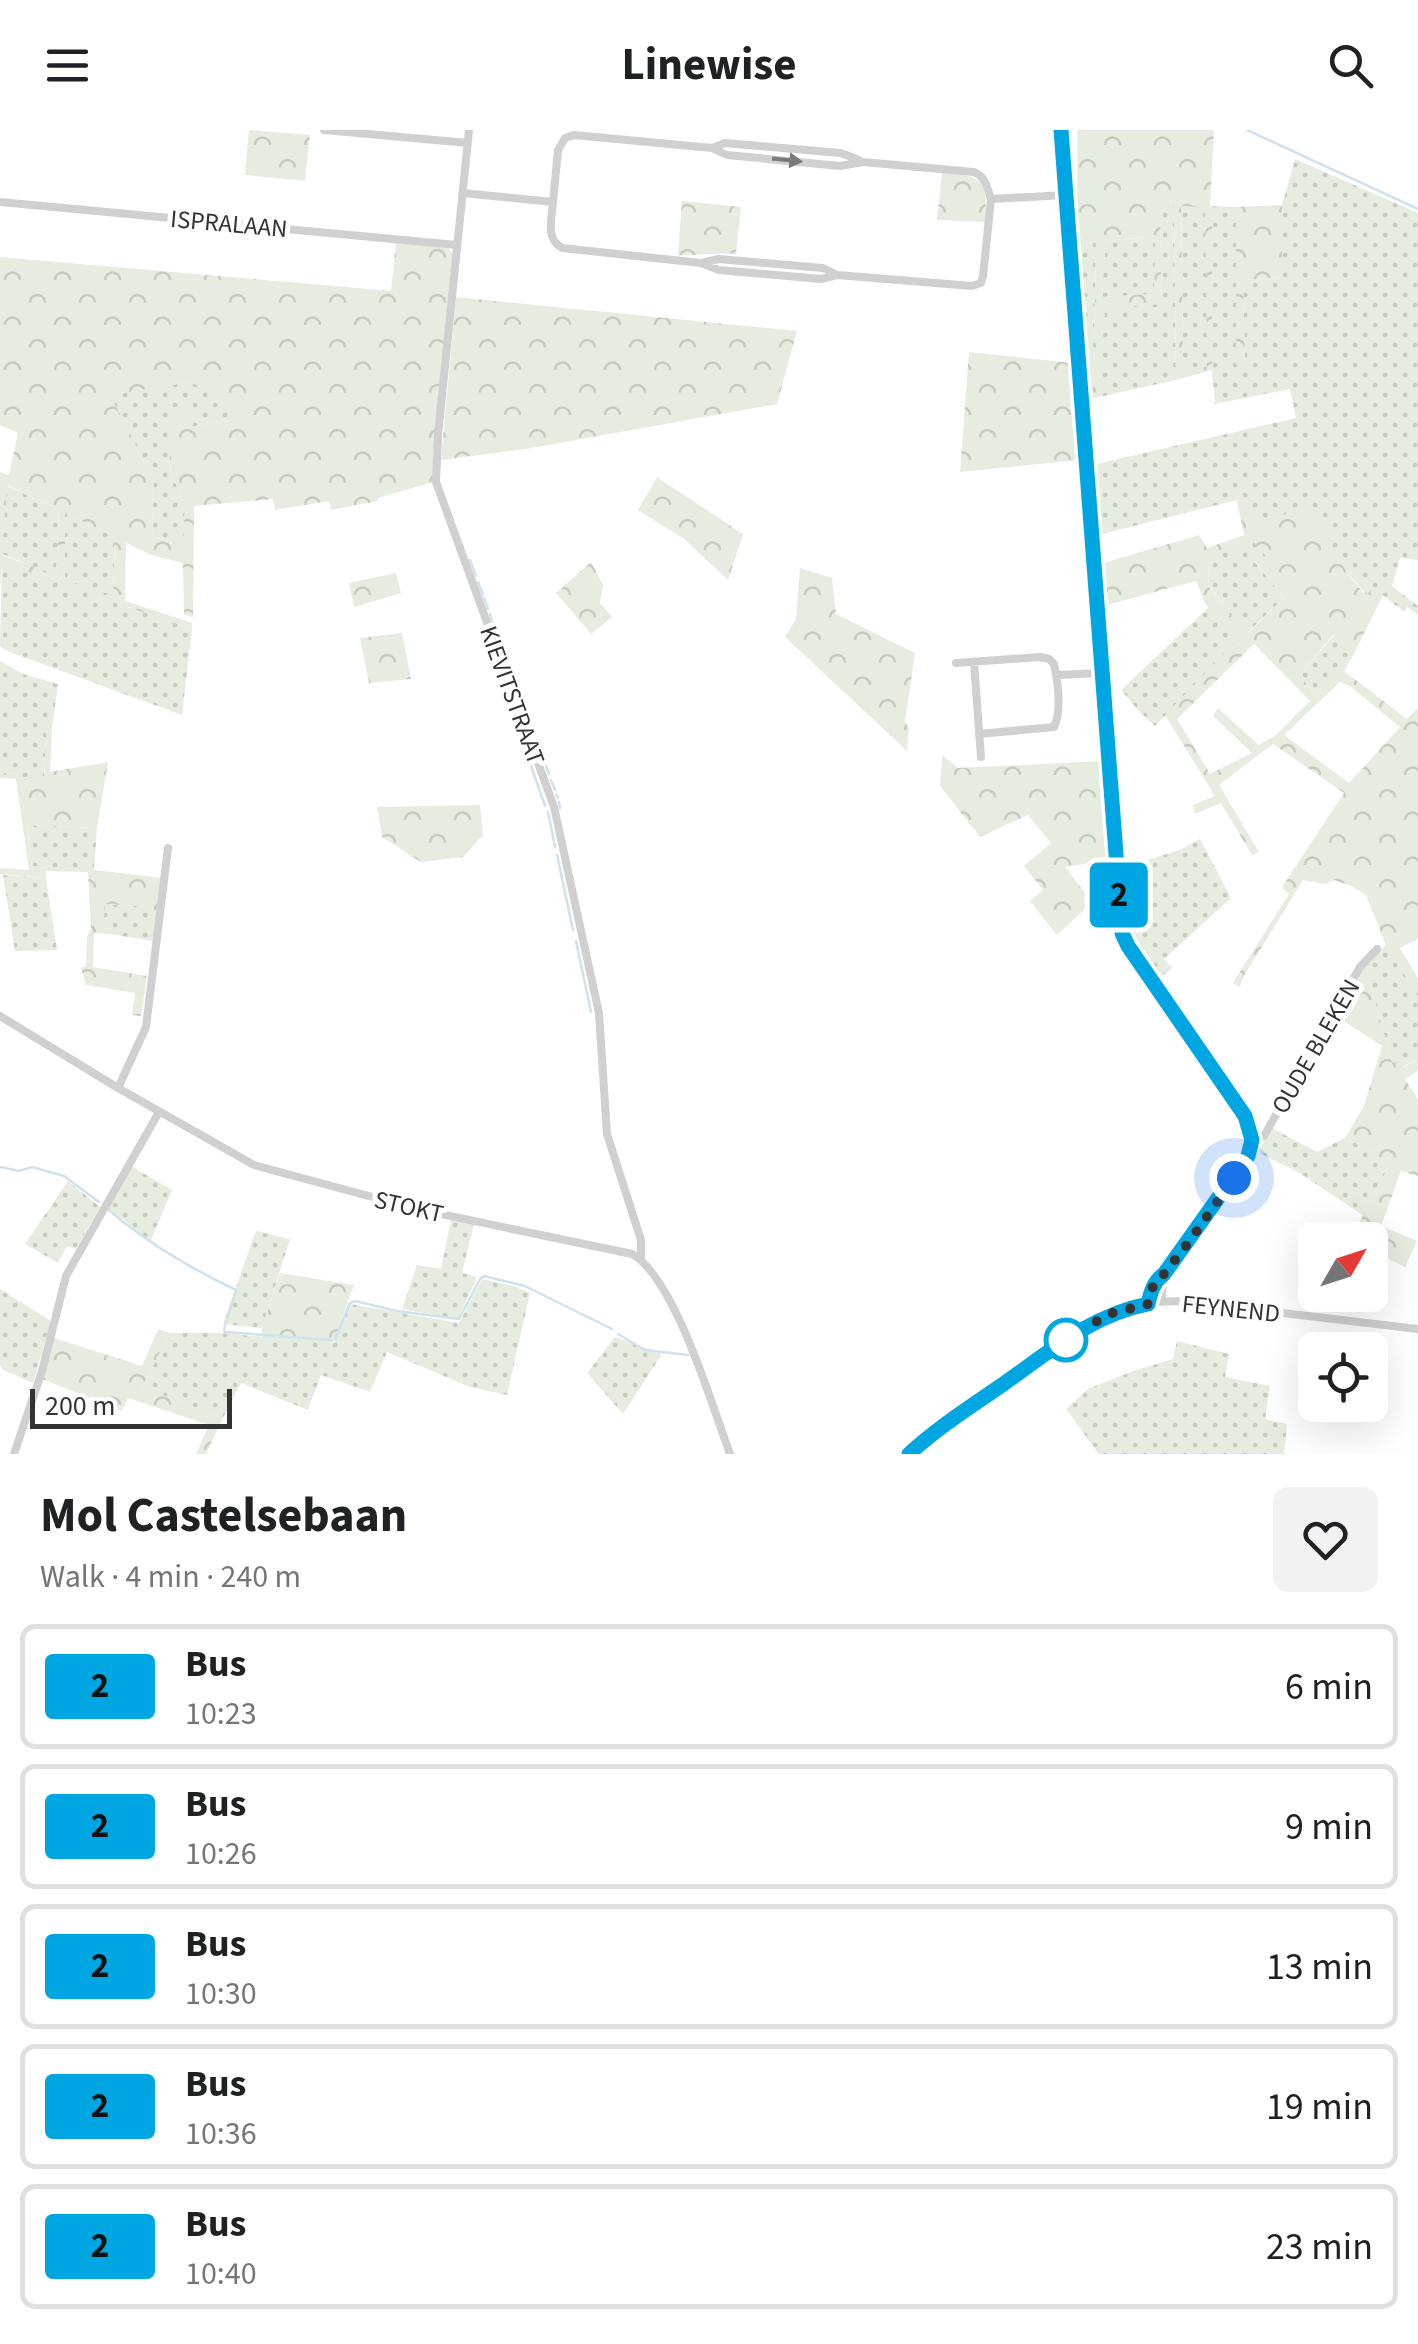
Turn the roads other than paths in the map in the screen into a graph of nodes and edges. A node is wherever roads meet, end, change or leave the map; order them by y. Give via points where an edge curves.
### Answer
1 (324, 130) edge
2 (469, 130) edge
3 (1061, 130) edge
4 (468, 143) junction
5 (463, 193) junction
6 (1065, 195) junction
7 (991, 199) junction
8 (0, 202) edge
9 (553, 202) junction
10 (457, 245) junction
11 (974, 662) junction
12 (956, 663) dead end
13 (1102, 673) junction
14 (1057, 675) junction
15 (979, 734) junction
16 (981, 757) dead end
17 (168, 848) dead end
18 (1377, 950) dead end
19 (0, 1016) edge
20 (118, 1088) junction
21 (159, 1112) junction
22 (1252, 1140) junction
23 (640, 1258) junction
24 (1164, 1274) junction
25 (1161, 1302) junction
26 (1148, 1304) junction
27 (1418, 1330) edge
28 (14, 1454) edge
29 (730, 1454) edge
30 (909, 1454) edge

1 - 4 street
2 - 4 street, KIEVITSTRAAT
3 - 6 street
4 - 5 street, KIEVITSTRAAT
5 - 9 street
5 - 10 street, KIEVITSTRAAT
6 - 7 street
6 - 13 street
7 - 9 street via 982,175 974,172 863,162 840,166 574,135 560,144
7 - 9 street via 981,282 972,286 720,270 562,248 552,238
8 - 10 street, ISPRALAAN
10 - 23 street, KIEVITSTRAAT via 436,482 554,808 598,1012 607,1134
11 - 12 street
11 - 14 street via 1049,658
11 - 15 street
13 - 14 street
13 - 22 street via 1123,939 1245,1116
14 - 15 street via 1054,728
15 - 16 street
17 - 20 street via 146,1027
18 - 22 street, OUDE BLEKEN via 1360,967 1264,1136
19 - 20 street, STOKT
20 - 21 street, STOKT
21 - 23 street, STOKT via 274,1172
21 - 28 street via 66,1276
22 - 24 street, OUDE BLEKEN via 1248,1156
23 - 29 street via 678,1318
24 - 25 street
24 - 26 street, OUDE BLEKEN
25 - 26 street, FEYNEND
25 - 27 street, FEYNEND
26 - 30 street, FEYNEND via 1091,1323

